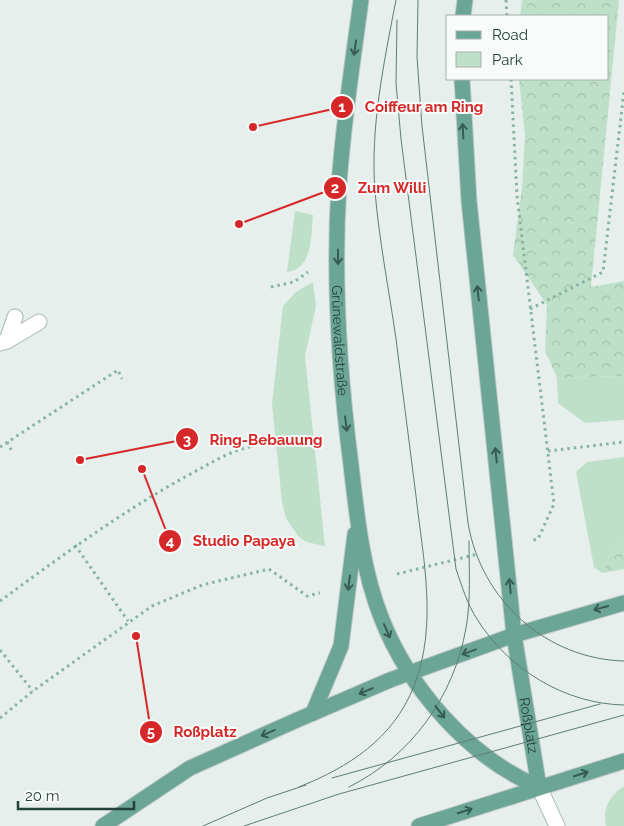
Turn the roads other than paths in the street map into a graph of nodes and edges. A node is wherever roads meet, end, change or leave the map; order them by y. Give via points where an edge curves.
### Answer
1 (361, 0) edge
2 (465, 0) edge
3 (463, 15) edge
4 (462, 80) edge
5 (15, 317) dead end
6 (39, 322) dead end
7 (4, 342) edge
8 (357, 517) junction
9 (624, 603) edge
10 (514, 635) junction
11 (411, 672) junction
12 (312, 713) junction
13 (624, 761) edge
14 (538, 788) junction
15 (103, 826) edge
16 (419, 826) edge
17 (557, 826) edge

1 -> 8 main road, Grünewaldstraße via 338,209 339,353
2 - 3 main road
10 -> 4 main road via 469,201
5 - 7 street
6 - 7 street
8 -> 11 main road, Grünewaldstraße via 369,581 382,619
8 -> 12 main road via 341,646
9 -> 10 main road
10 -> 11 main road
10 - 14 main road, Roßplatz
11 -> 12 main road
11 -> 14 main road via 445,719 466,741 508,773
12 -> 15 main road via 190,768
14 -> 13 main road
16 -> 14 main road
14 - 17 street

